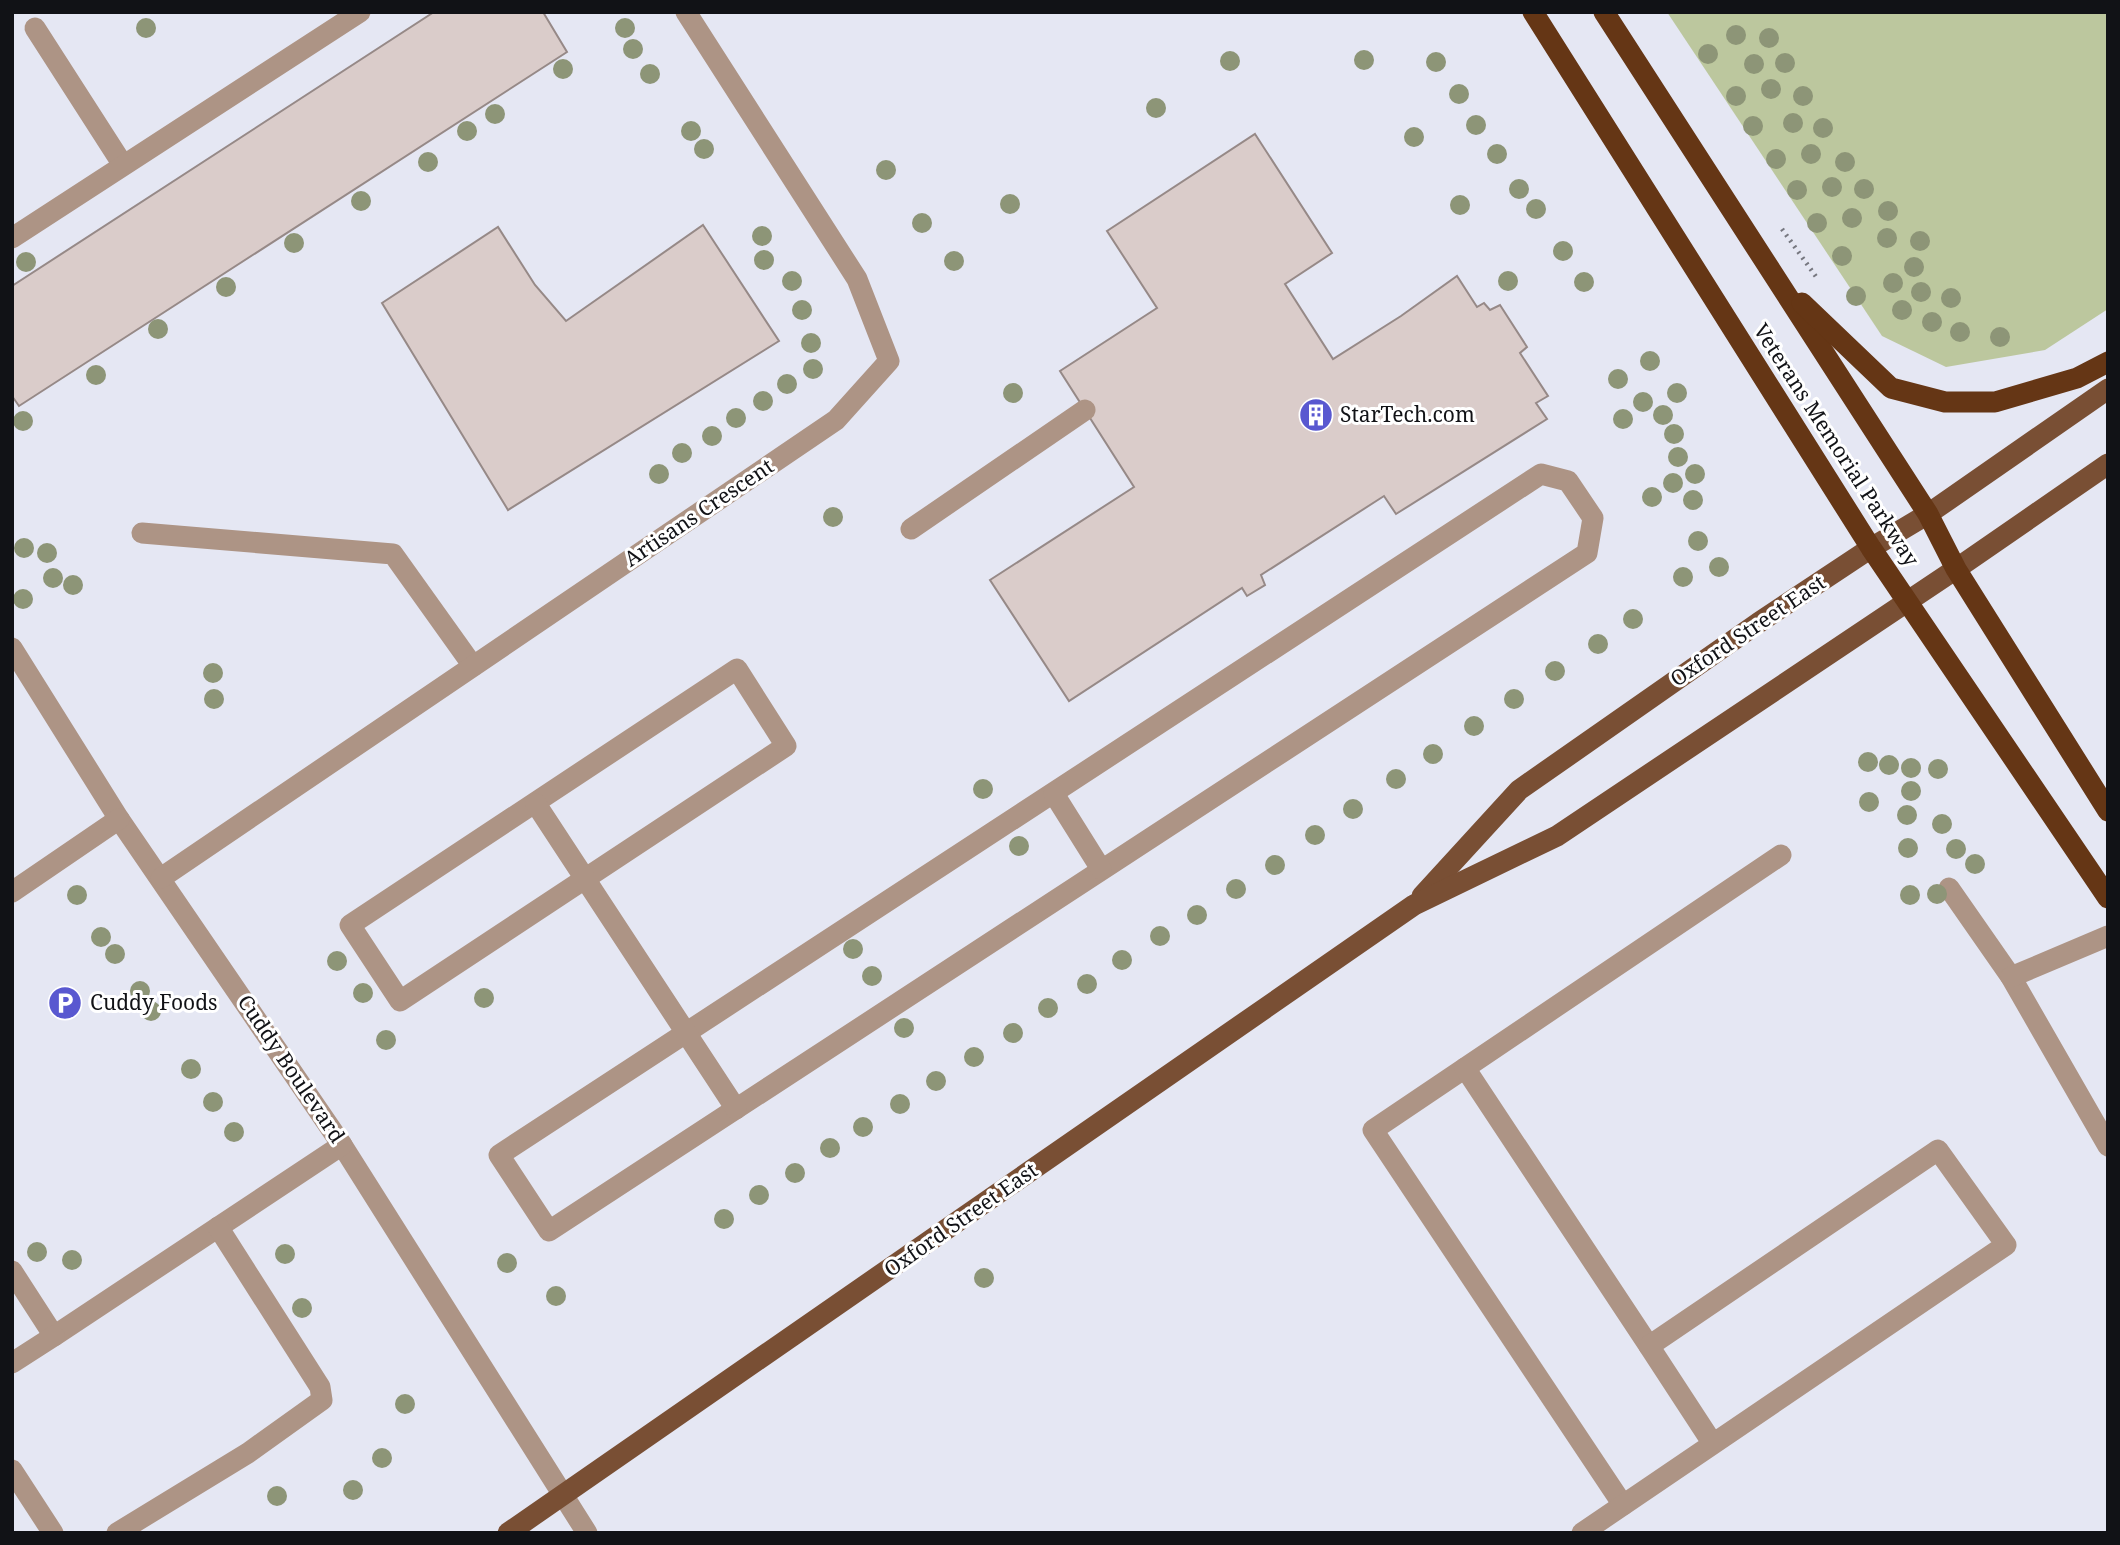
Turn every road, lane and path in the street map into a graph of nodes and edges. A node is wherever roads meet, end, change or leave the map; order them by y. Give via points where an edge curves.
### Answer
1 (360, 12) edge
2 (686, 12) edge
3 (1533, 12) edge
4 (1604, 12) edge
5 (35, 28) dead end
6 (123, 165) junction
7 (1782, 228) dead end
8 (12, 238) edge
9 (1775, 277) junction
10 (1821, 284) dead end
11 (2108, 362) edge
12 (2108, 389) edge
13 (1085, 410) dead end
14 (2108, 464) edge
15 (1928, 514) junction
16 (911, 529) dead end
17 (142, 533) dead end
18 (1871, 548) junction
19 (1956, 569) junction
20 (1908, 601) junction
21 (12, 648) edge
22 (473, 666) junction
23 (1054, 794) junction
24 (536, 804) junction
25 (2108, 811) edge
26 (119, 820) junction
27 (1781, 855) dead end
28 (1101, 869) junction
29 (161, 878) junction
30 (584, 879) junction
31 (1949, 888) dead end
32 (12, 892) edge
33 (2108, 898) edge
34 (1414, 905) junction
35 (2108, 936) edge
36 (2011, 977) junction
37 (687, 1033) junction
38 (1465, 1068) junction
39 (736, 1109) junction
40 (342, 1144) junction
41 (2108, 1146) edge
42 (218, 1227) junction
43 (12, 1271) edge
44 (54, 1336) junction
45 (1649, 1346) junction
46 (12, 1363) edge
47 (1713, 1444) junction
48 (12, 1470) edge
49 (563, 1494) junction
50 (1623, 1505) junction
51 (53, 1533) edge
52 (117, 1533) edge
53 (508, 1533) edge
54 (587, 1533) edge
55 (1582, 1533) edge

1 - 6 street
2 - 22 street, Artisans Crescent via 857,279 889,361 836,420
3 - 18 highway, Veterans Memorial Parkway
4 - 9 highway, Veterans Memorial Parkway
5 - 6 street
6 - 8 street
7 - 10 path
9 - 11 highway via 1891,388 1905,392 1945,402 1995,402 2077,378
9 - 15 highway, Veterans Memorial Parkway
12 - 15 main road, Oxford Street East
13 - 16 street
14 - 19 main road, Oxford Street East
15 - 18 main road, Oxford Street East
15 - 19 highway, Veterans Memorial Parkway
17 - 22 street via 393,554
18 - 20 highway, Veterans Memorial Parkway
18 - 34 main road, Oxford Street East via 1519,790
19 - 20 main road, Oxford Street East
19 - 25 highway, Veterans Memorial Parkway
20 - 33 highway, Veterans Memorial Parkway
20 - 34 main road, Oxford Street East via 1557,836
21 - 26 street, Cuddy Boulevard
22 - 29 street, Artisans Crescent
23 - 28 street
23 - 28 street via 1541,474 1568,481 1593,518 1587,552
23 - 37 street
24 - 30 street
24 - 30 street via 350,925 400,1001
24 - 30 street via 737,669 786,746
26 - 29 street, Cuddy Boulevard
26 - 32 street
27 - 38 street
28 - 39 street
29 - 40 street, Cuddy Boulevard
30 - 37 street
31 - 36 street
34 - 49 main road, Oxford Street East
35 - 36 street
36 - 41 street
37 - 39 street
37 - 39 street via 499,1155 549,1231
38 - 45 street
38 - 50 street via 1373,1130
40 - 42 street
40 - 49 street, Cuddy Boulevard
42 - 44 street
42 - 52 street via 320,1387 322,1400 248,1453
43 - 44 street
44 - 46 street
45 - 47 street
45 - 47 street via 1938,1150 2006,1245
47 - 50 street
48 - 51 street
49 - 53 main road, Oxford Street East
49 - 54 street, Cuddy Boulevard
50 - 55 street

